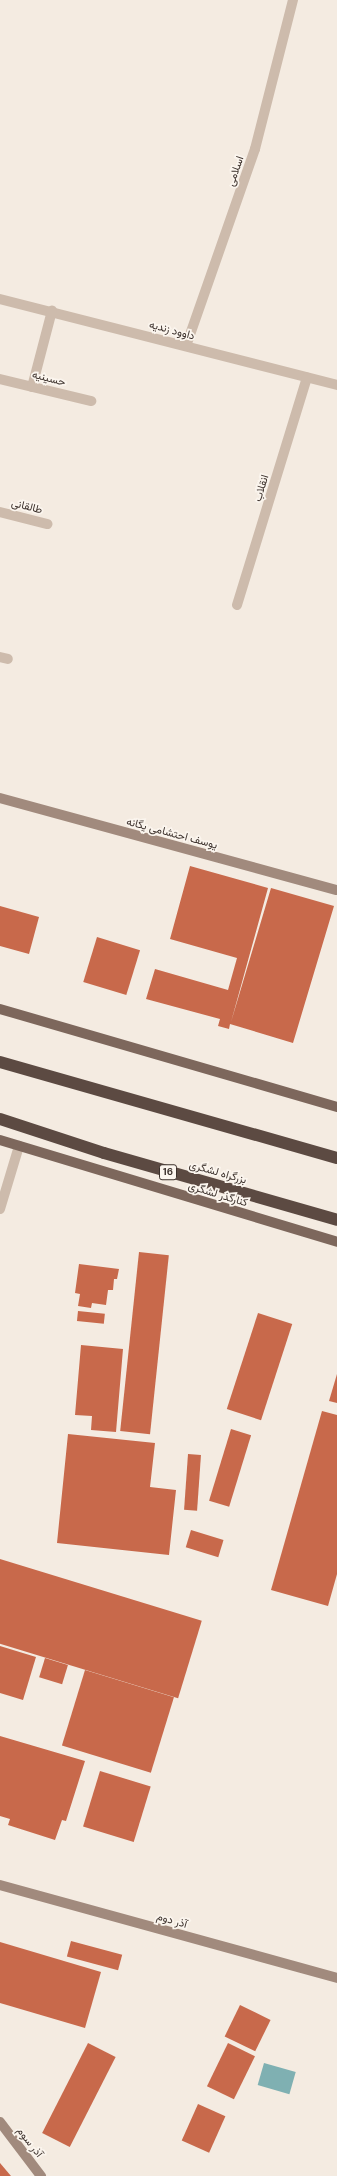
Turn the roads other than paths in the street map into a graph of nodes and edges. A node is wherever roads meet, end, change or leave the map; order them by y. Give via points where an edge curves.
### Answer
1 (293, 0) edge
2 (0, 299) edge
3 (52, 311) junction
4 (186, 346) junction
5 (307, 378) junction
6 (0, 379) edge
7 (337, 385) edge
8 (32, 387) junction
9 (92, 401) dead end
10 (0, 512) edge
11 (47, 524) dead end
12 (237, 605) dead end
13 (0, 798) edge
14 (337, 890) edge
15 (0, 1009) edge
16 (0, 1062) edge
17 (337, 1106) edge
18 (0, 1119) edge
19 (0, 1140) edge
20 (19, 1146) junction
21 (337, 1158) edge
22 (0, 1209) edge
23 (337, 1220) edge
24 (337, 1242) edge
25 (0, 1885) edge
26 (337, 1978) edge
27 (0, 2122) edge
28 (41, 2176) edge

1 - 4 street, اسلامی via 255,149
2 - 3 street, داوود زندیه
3 - 4 street, داوود زندیه
3 - 8 street
4 - 5 street, داوود زندیه
5 - 7 street, داوود زندیه
5 - 12 street, انقلاب
6 - 8 street, حسینیه
8 - 9 street, حسینیه
10 - 11 street, طالقانی
13 - 14 street, یوسف احتشامی یگانه
15 - 17 main road
16 - 21 highway
18 - 23 highway, بزرگراه لشگری / 16 via 104,1153
19 - 20 main road, کنارگذر لشگری
20 - 22 street
20 - 24 main road, کنارگذر لشگری
25 - 26 street, آذر دوم
27 - 28 street, آذر سوم

